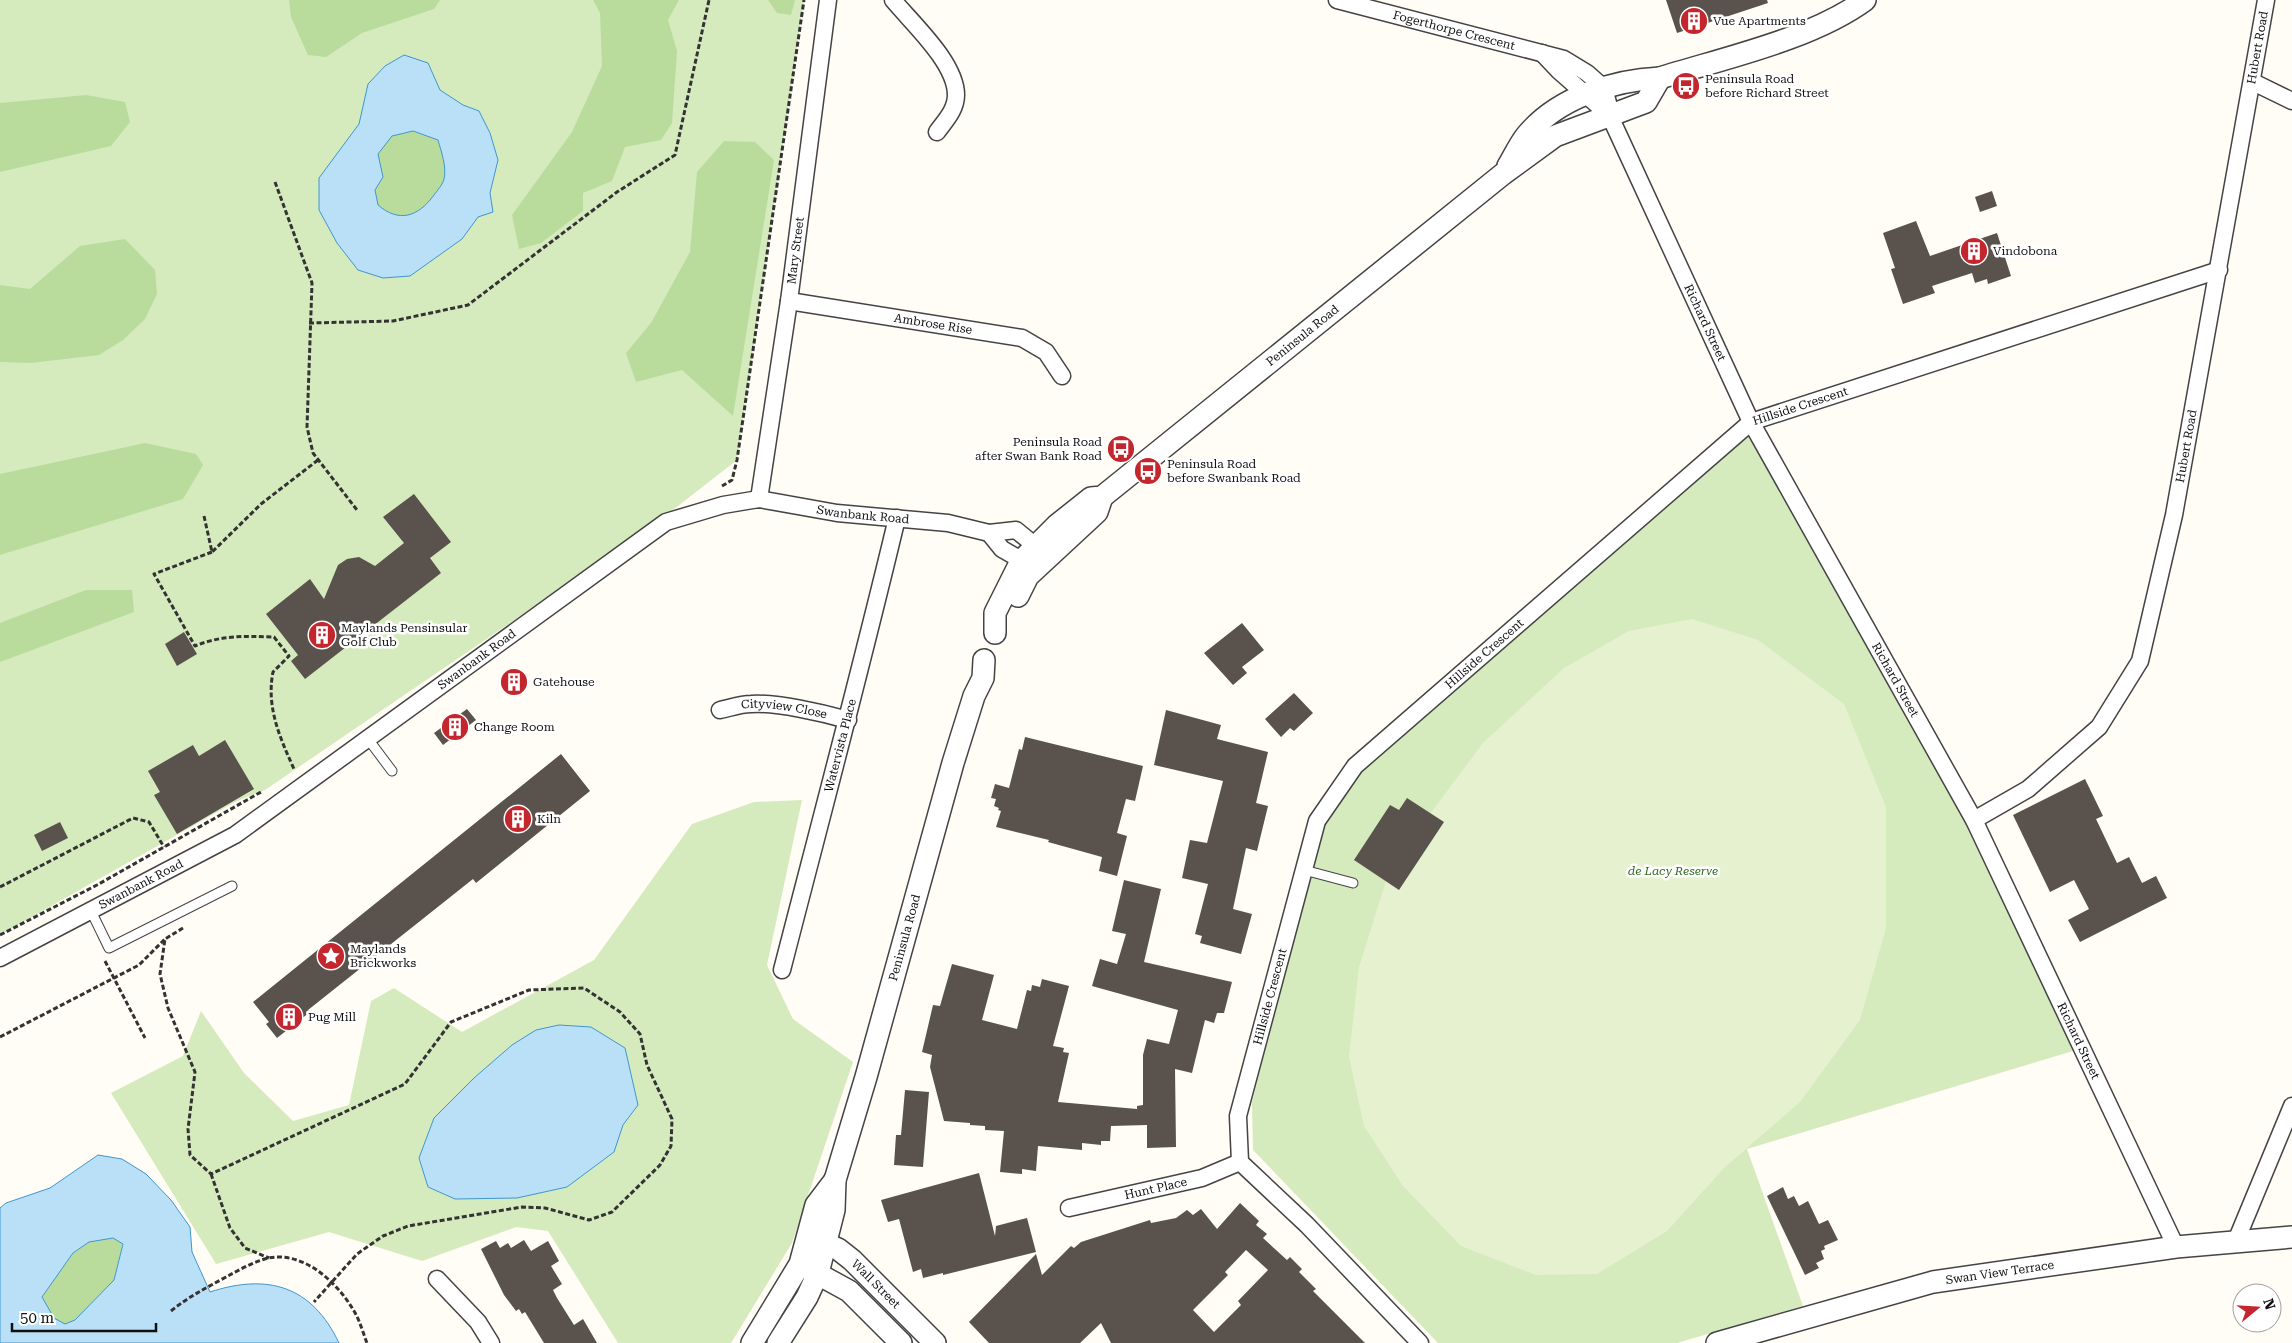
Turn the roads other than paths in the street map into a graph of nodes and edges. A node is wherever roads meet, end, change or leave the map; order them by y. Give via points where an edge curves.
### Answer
1 (828, 0) edge
2 (893, 0) edge
3 (1337, 0) edge
4 (1864, 0) edge
5 (2266, 0) edge
6 (1660, 78) junction
7 (2253, 82) junction
8 (1594, 91) junction
9 (2292, 101) edge
10 (1610, 116) junction
11 (937, 132) dead end
12 (1503, 174) junction
13 (2219, 270) junction
14 (789, 301) junction
15 (1062, 376) dead end
16 (1752, 422) junction
17 (759, 499) junction
18 (898, 518) junction
19 (989, 533) junction
20 (1035, 558) junction
21 (720, 710) dead end
22 (848, 720) junction
23 (368, 739) junction
24 (392, 771) dead end
25 (1974, 820) junction
26 (1304, 870) junction
27 (1353, 883) dead end
28 (232, 886) dead end
29 (91, 911) junction
30 (0, 958) edge
31 (782, 970) dead end
32 (2292, 1106) edge
33 (1240, 1162) junction
34 (1069, 1208) dead end
35 (2292, 1237) edge
36 (817, 1240) junction
37 (2236, 1241) junction
38 (2176, 1247) junction
39 (809, 1269) junction
40 (437, 1279) dead end
41 (930, 1341) edge
42 (491, 1343) edge
43 (752, 1343) edge
44 (778, 1343) edge
45 (901, 1343) edge
46 (1420, 1343) edge
47 (1717, 1343) edge

1 - 14 street, Mary Street
2 - 11 street via 948,67 956,95 953,109
3 - 8 street, Fogerthorpe Crescent via 1542,53
4 - 6 street, Peninsula Road via 1845,15 1802,33
5 - 7 street, Hubert Road
6 - 8 street, Peninsula Road via 1638,79
6 - 10 street, Peninsula Road via 1646,102
7 - 9 street
7 - 13 street, Hubert Road
8 - 10 street
8 - 12 street, Peninsula Road via 1546,117 1526,136
10 - 12 street, Peninsula Road via 1555,136
10 - 16 street, Richard Street
12 - 20 street, Peninsula Road via 1102,497 1097,512
13 - 16 street, Hillside Crescent
13 - 25 street, Hubert Road via 2174,515 2140,661 2098,727 2028,789
14 - 15 street, Ambrose Rise via 1022,338 1046,352
14 - 17 street, Mary Street
16 - 25 street, Richard Street
16 - 26 street, Hillside Crescent via 1355,766 1316,821
17 - 18 street, Swanbank Road via 837,513
17 - 23 street, Swanbank Road via 723,505 666,522
18 - 19 street, Swanbank Road via 948,523
18 - 22 street, Watervista Place
19 - 20 street via 1002,549
19 - 20 street, Swanbank Road via 1016,530
20 - 36 street, Peninsula Road via 1009,618 995,633 984,660 982,678 950,771 835,1180 816,1206
21 - 22 street, Cityview Close via 766,704
22 - 31 street, Watervista Place
23 - 24 lane
23 - 29 street, Swanbank Road via 235,835
25 - 38 street, Richard Street
26 - 27 lane
26 - 33 street, Hillside Crescent via 1238,1116
28 - 29 lane via 109,948
29 - 30 street, Swanbank Road
32 - 37 street
33 - 34 street, Hunt Place via 1202,1178
33 - 46 street via 1307,1225
35 - 37 street, Swan View Terrace
36 - 39 street, Peninsula Road
36 - 41 street, Wall Street via 852,1260
37 - 38 street, Swan View Terrace
38 - 47 street, Swan View Terrace via 1933,1282
39 - 43 street, Peninsula Road
39 - 44 street, Peninsula Road via 808,1296
39 - 45 street, Wall Street via 849,1291
40 - 42 street via 478,1322

